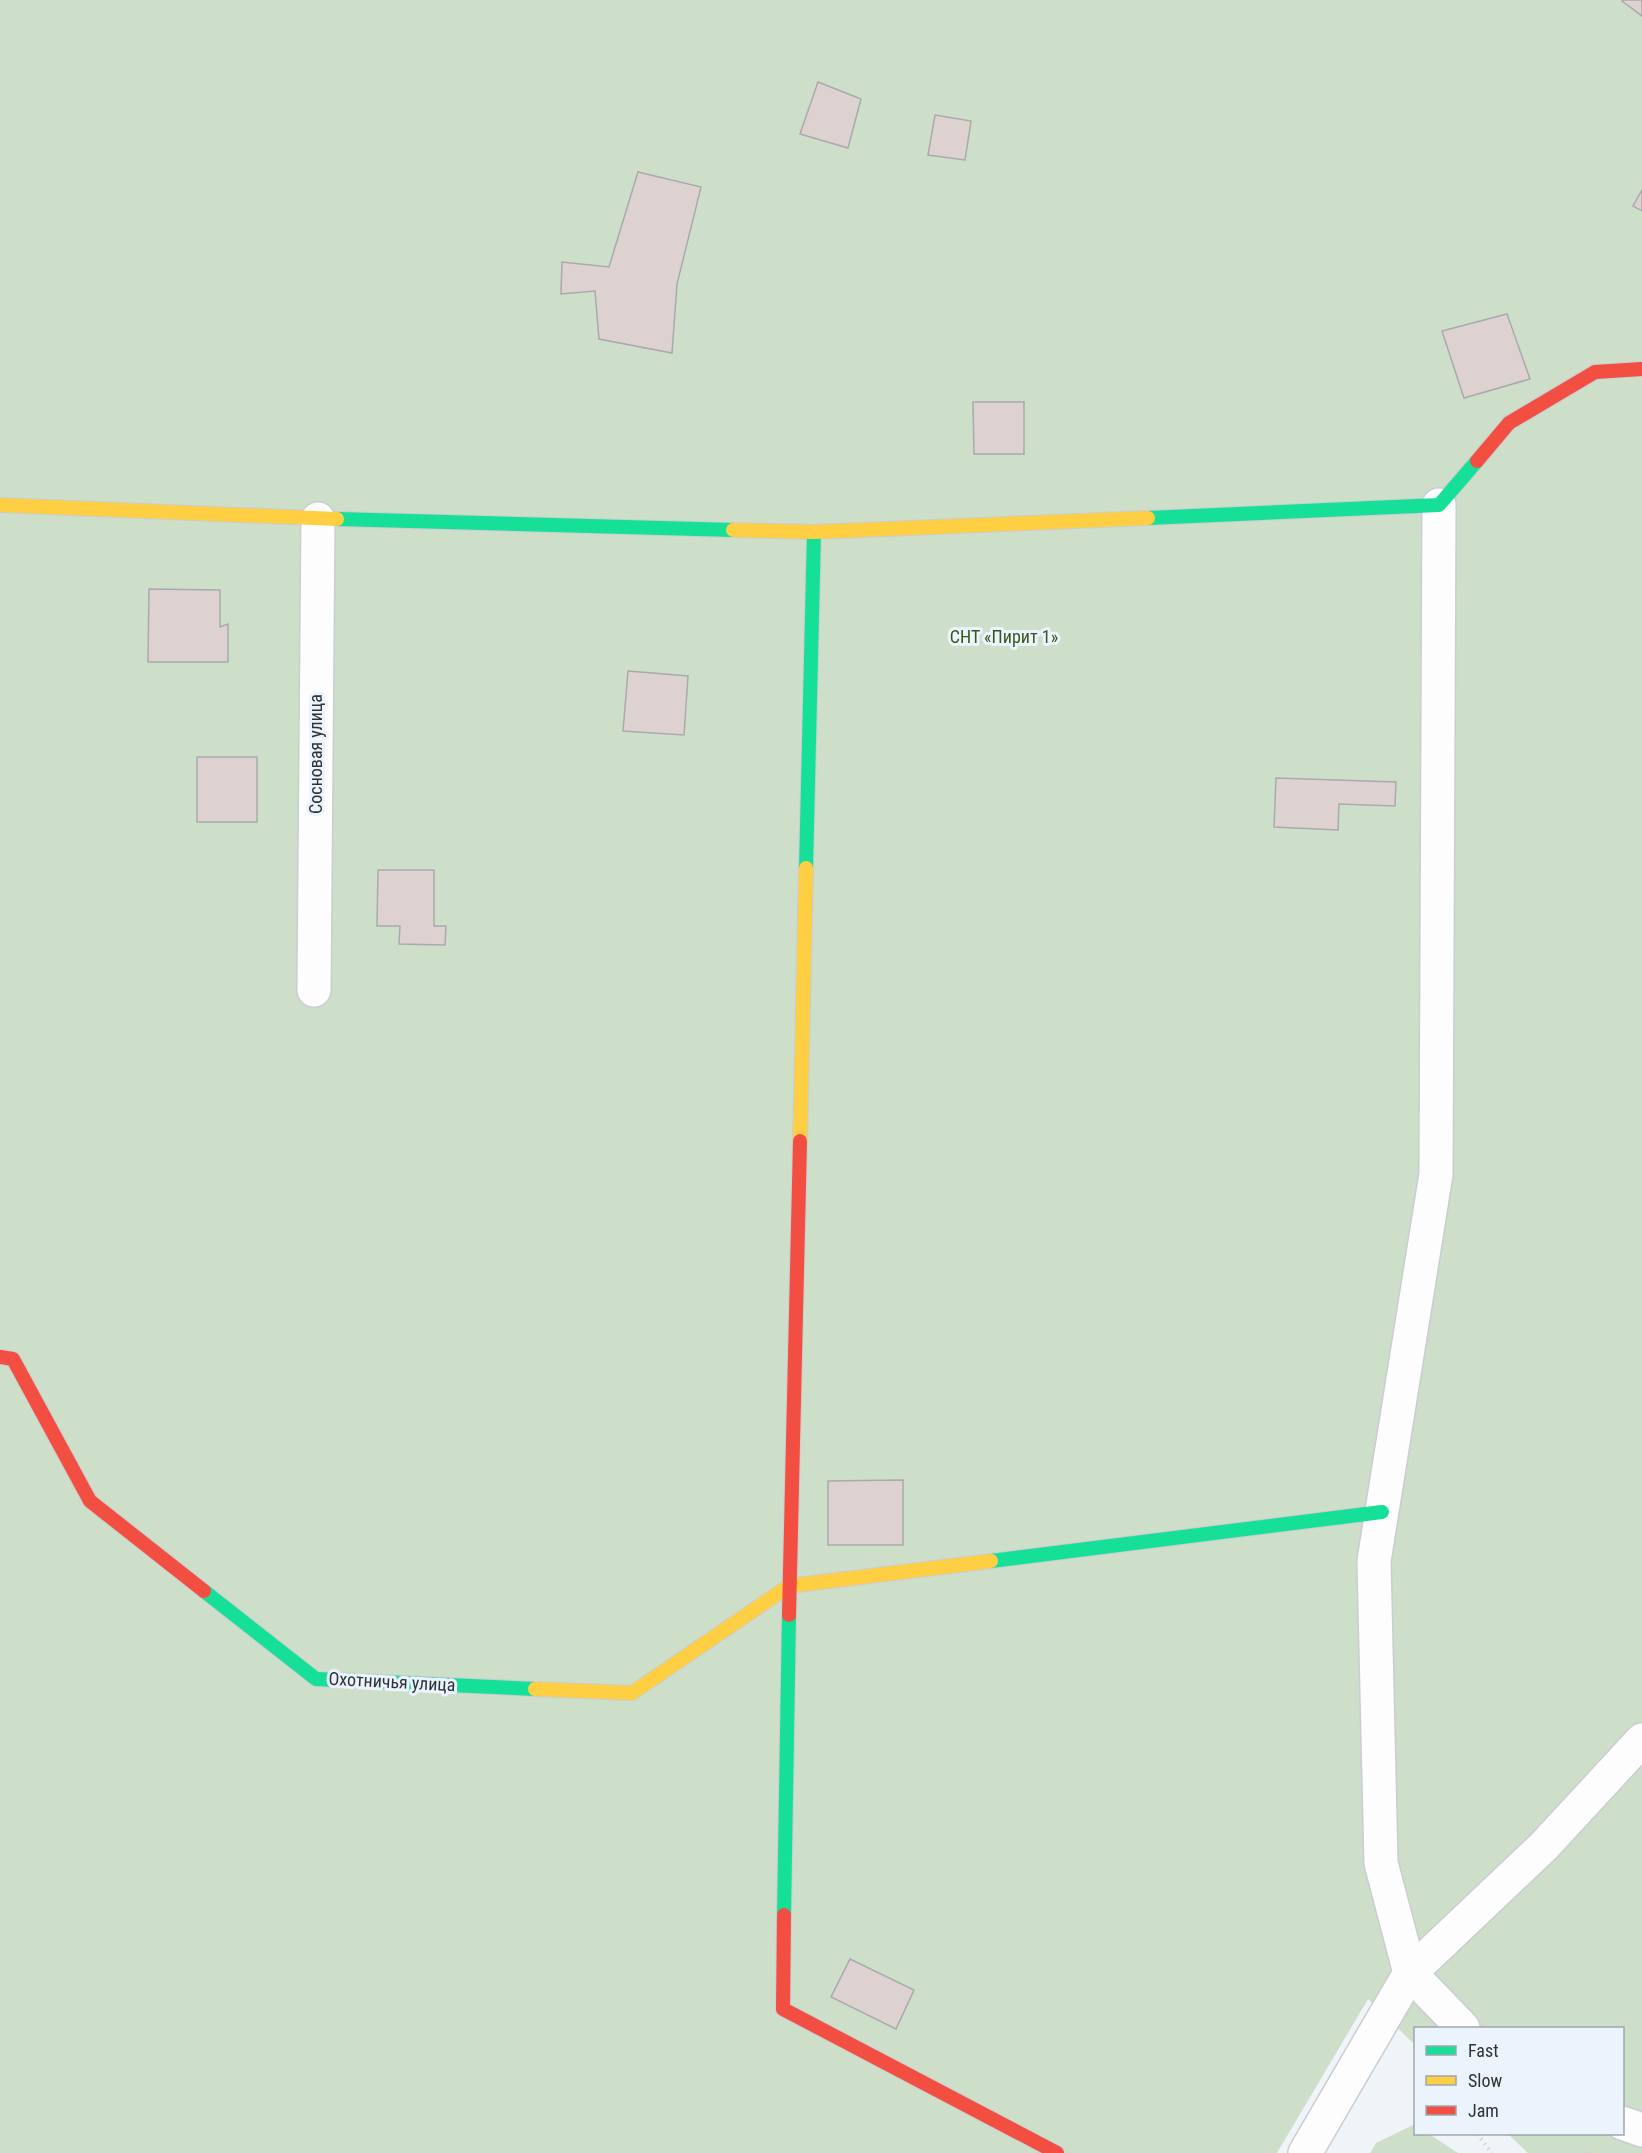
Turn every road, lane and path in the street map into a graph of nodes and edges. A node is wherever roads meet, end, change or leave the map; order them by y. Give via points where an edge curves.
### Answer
1 (1642, 369) edge
2 (0, 505) edge
3 (1439, 505) junction
4 (318, 519) junction
5 (814, 532) junction
6 (314, 990) dead end
7 (0, 1357) edge
8 (1382, 1512) junction
9 (789, 1586) junction
10 (1642, 1740) edge
11 (1410, 1973) junction
12 (1462, 2027) edge
13 (1624, 2124) edge
14 (1642, 2130) edge
15 (1478, 2135) edge
16 (1584, 2135) edge
17 (1057, 2153) edge
18 (1305, 2153) edge
19 (1492, 2153) edge
20 (1590, 2153) edge

1 - 3 street via 1595,372 1509,423
2 - 4 street
3 - 5 street
3 - 8 street via 1436,1174
4 - 5 street
4 - 6 street, Сосновая улица
5 - 9 street
7 - 9 street, Охотничья улица via 13,1359 90,1501 316,1679 632,1693
8 - 9 street
8 - 11 street via 1374,1561 1381,1863
9 - 17 street via 783,2009
10 - 11 street via 1544,1846
11 - 12 street
11 - 18 street
13 - 14 street
15 - 19 path
16 - 20 path

